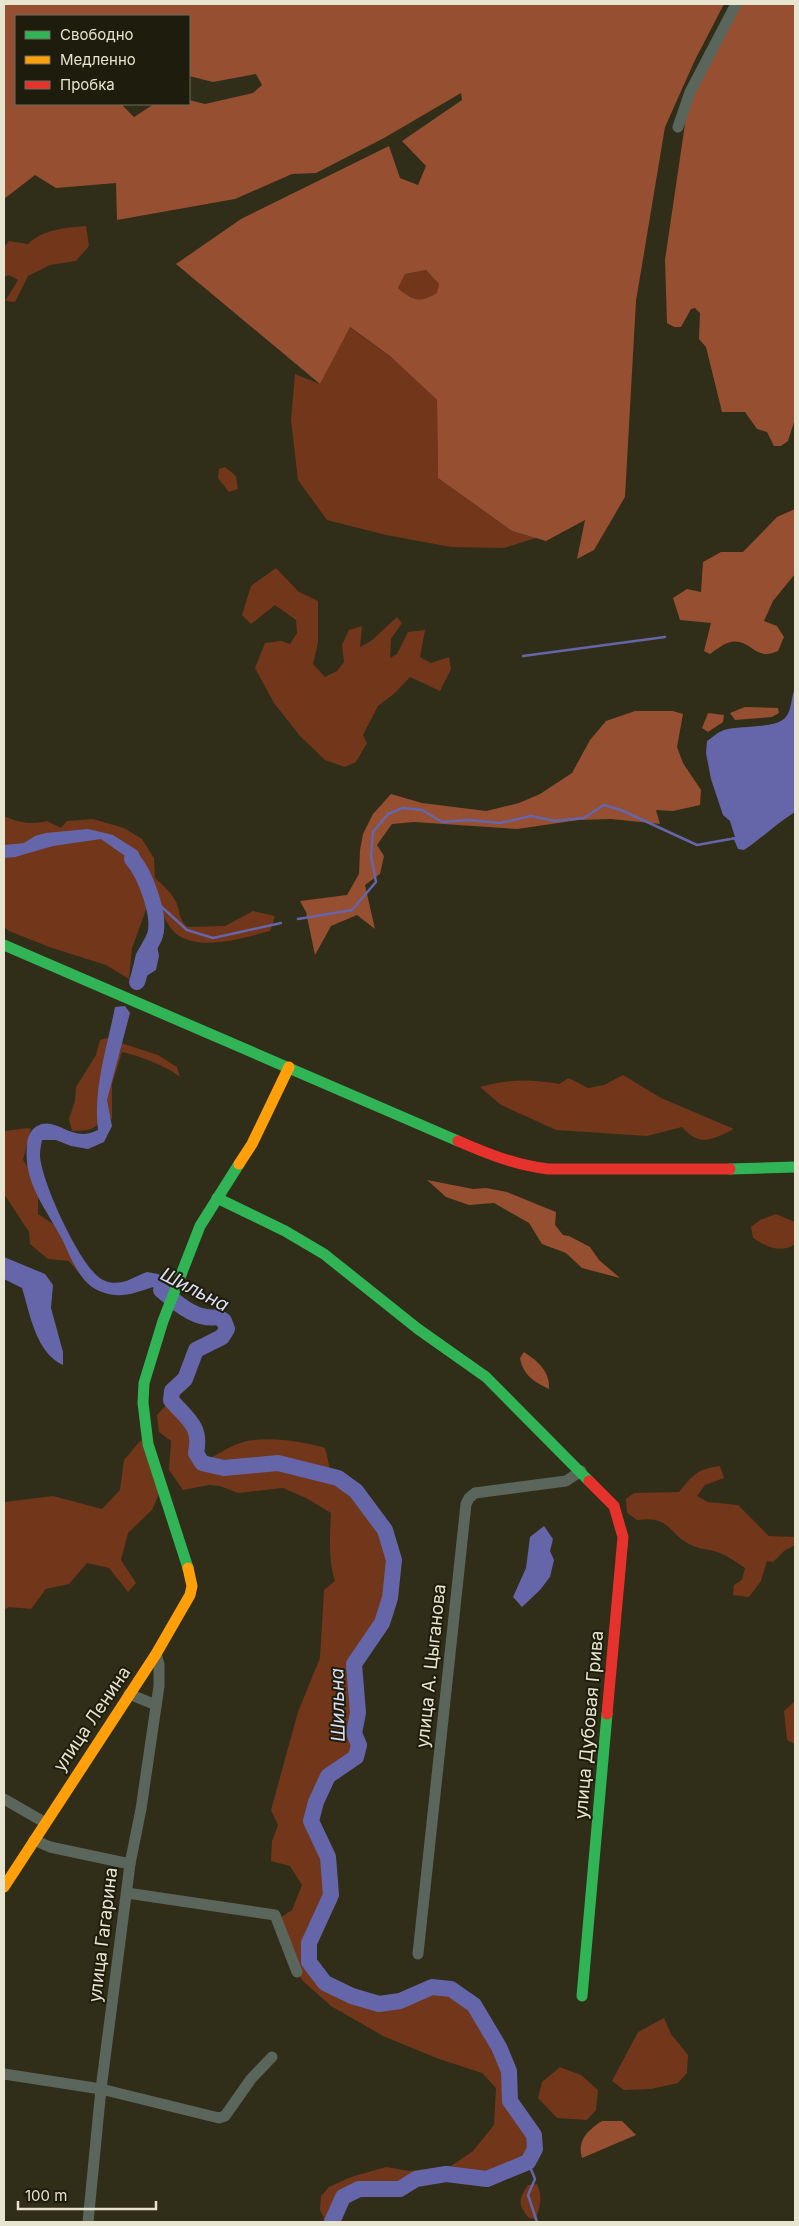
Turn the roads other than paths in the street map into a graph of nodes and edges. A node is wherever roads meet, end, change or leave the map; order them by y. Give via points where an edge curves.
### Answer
1 (736, 4) edge
2 (678, 127) dead end
3 (4, 945) edge
4 (289, 1067) junction
5 (795, 1167) edge
6 (217, 1198) junction
7 (581, 1471) junction
8 (156, 1654) junction
9 (129, 1694) junction
10 (156, 1705) junction
11 (4, 1799) edge
12 (44, 1822) junction
13 (34, 1840) junction
14 (130, 1864) junction
15 (4, 1887) edge
16 (126, 1893) junction
17 (418, 1954) dead end
18 (297, 1972) dead end
19 (582, 1996) dead end
20 (272, 2057) dead end
21 (4, 2074) edge
22 (101, 2089) junction
23 (88, 2222) edge

1 - 2 street via 690,92
3 - 4 street
4 - 5 street via 523,1166 722,1170
4 - 6 street, улица Ленина via 252,1144
6 - 7 street, улица Дубовая Грива via 324,1254 486,1377
6 - 8 street, улица Ленина via 200,1226 180,1274 144,1383 148,1444 192,1586
7 - 17 street, улица А. Цыганова via 566,1481 475,1494 466,1504
7 - 19 street, улица Дубовая Грива via 614,1506 623,1538
8 - 9 street, улица Ленина
8 - 10 street, улица Гагарина via 160,1670
9 - 10 street
9 - 12 street, улица Ленина
10 - 14 street, улица Гагарина
11 - 12 street
12 - 13 street, улица Ленина
13 - 14 street via 50,1847
13 - 15 street, улица Ленина
14 - 16 street, улица Гагарина
16 - 18 street via 275,1914
16 - 22 street, улица Гагарина
20 - 22 street via 251,2079 225,2116 219,2118
21 - 22 street
22 - 23 street, улица Гагарина

